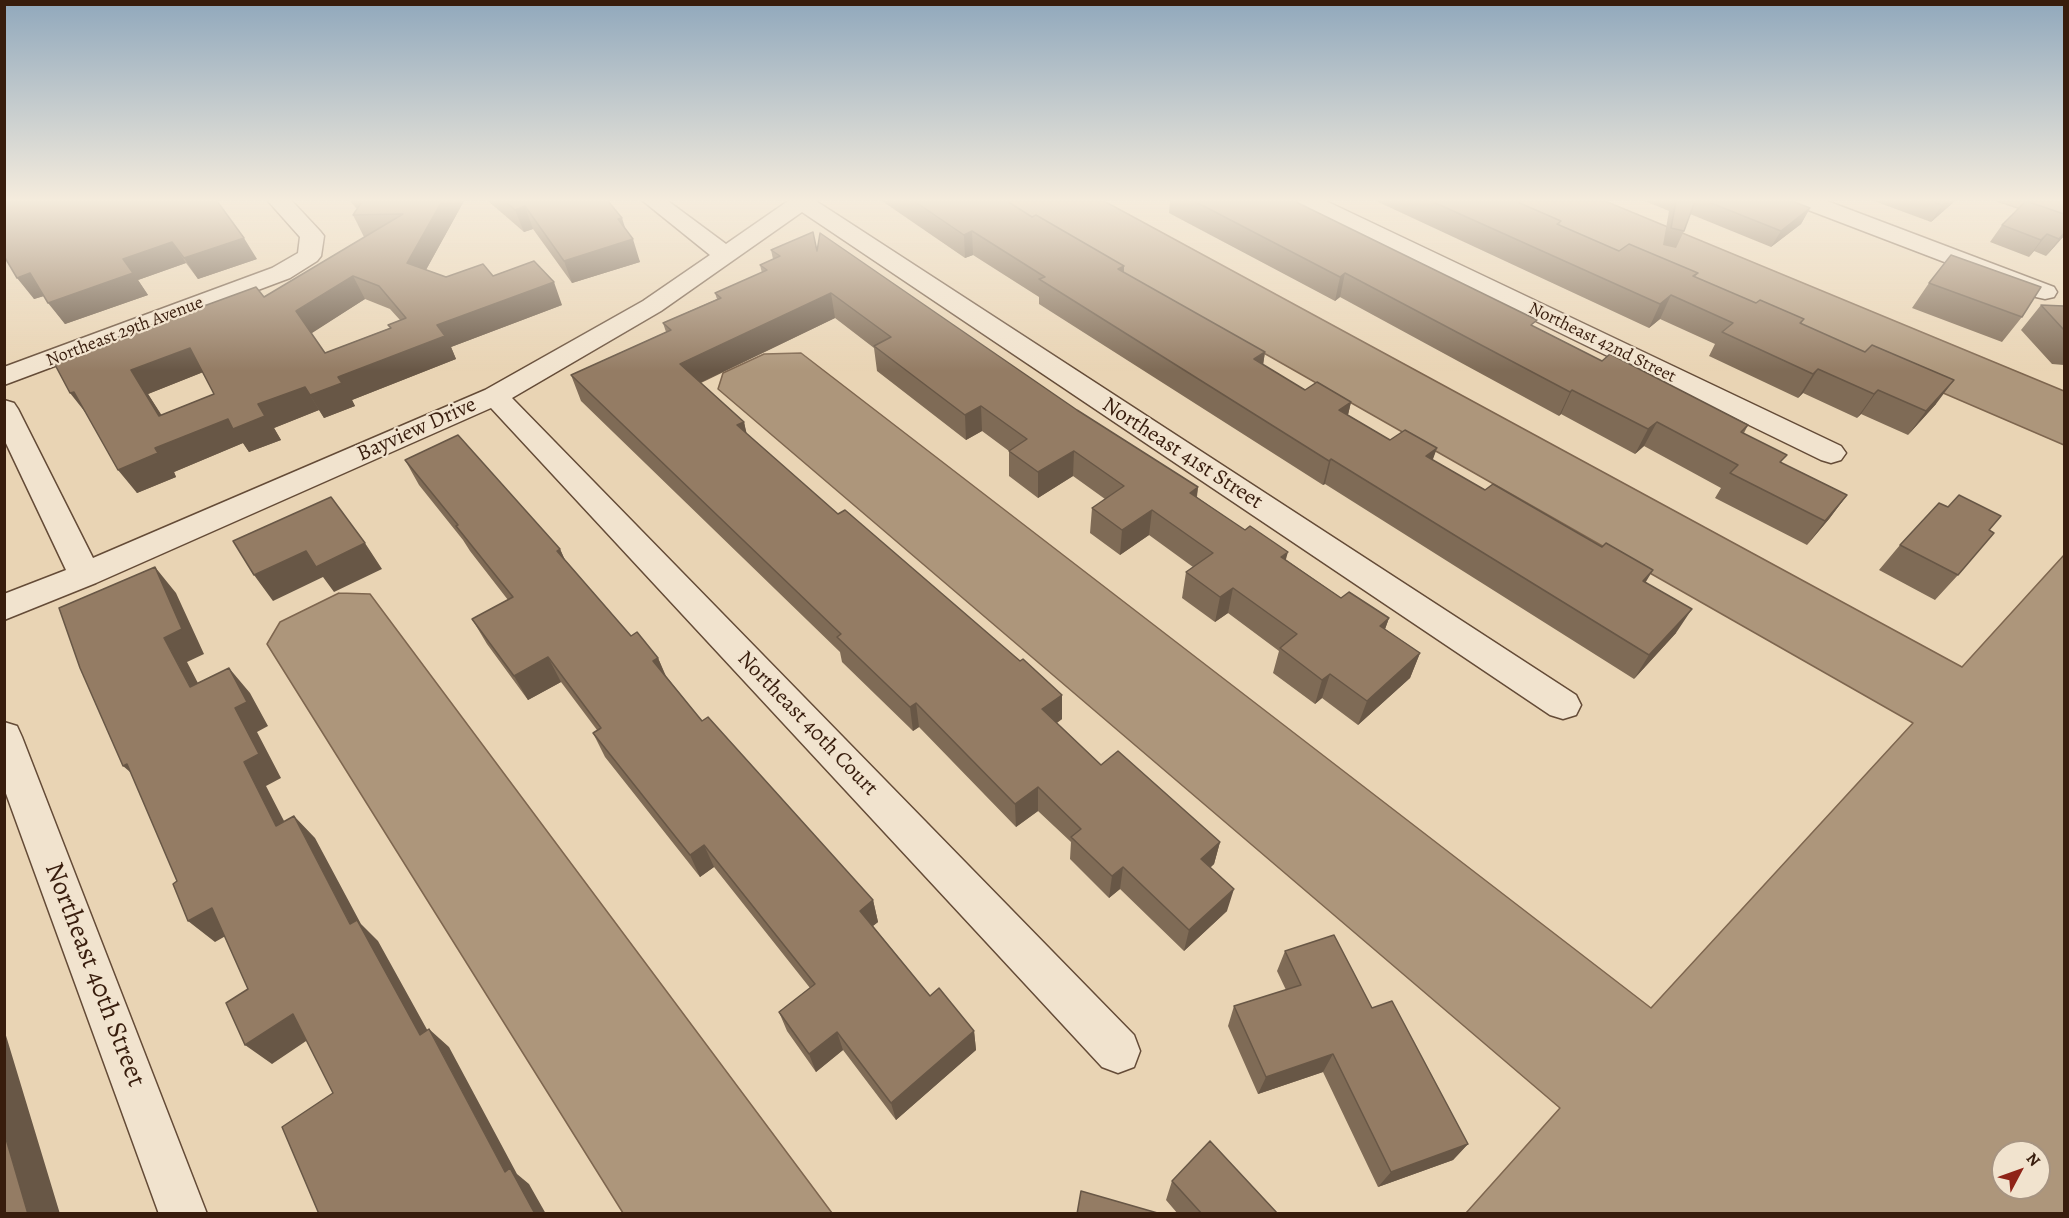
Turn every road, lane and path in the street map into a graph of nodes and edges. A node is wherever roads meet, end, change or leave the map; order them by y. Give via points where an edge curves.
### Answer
1 (306, 258) edge
2 (719, 258) edge
3 (888, 258) edge
4 (1426, 258) edge
5 (1955, 258) edge
6 (2045, 292) dead end
7 (4, 377) edge
8 (495, 396) junction
9 (4, 410) edge
10 (1831, 453) dead end
11 (86, 575) junction
12 (4, 608) edge
13 (1563, 705) dead end
14 (4, 737) edge
15 (1118, 1051) dead end
16 (183, 1214) edge

1 - 7 street, Northeast 29th Avenue via 281,273
2 - 8 street, Bayview Drive via 652,306
3 - 13 street, Northeast 41st Street
4 - 10 street, Northeast 42nd Street
5 - 6 street
8 - 11 street, Bayview Drive
8 - 15 street, Northeast 40th Court
9 - 11 street
11 - 12 street, Bayview Drive
14 - 16 street, Northeast 40th Street

